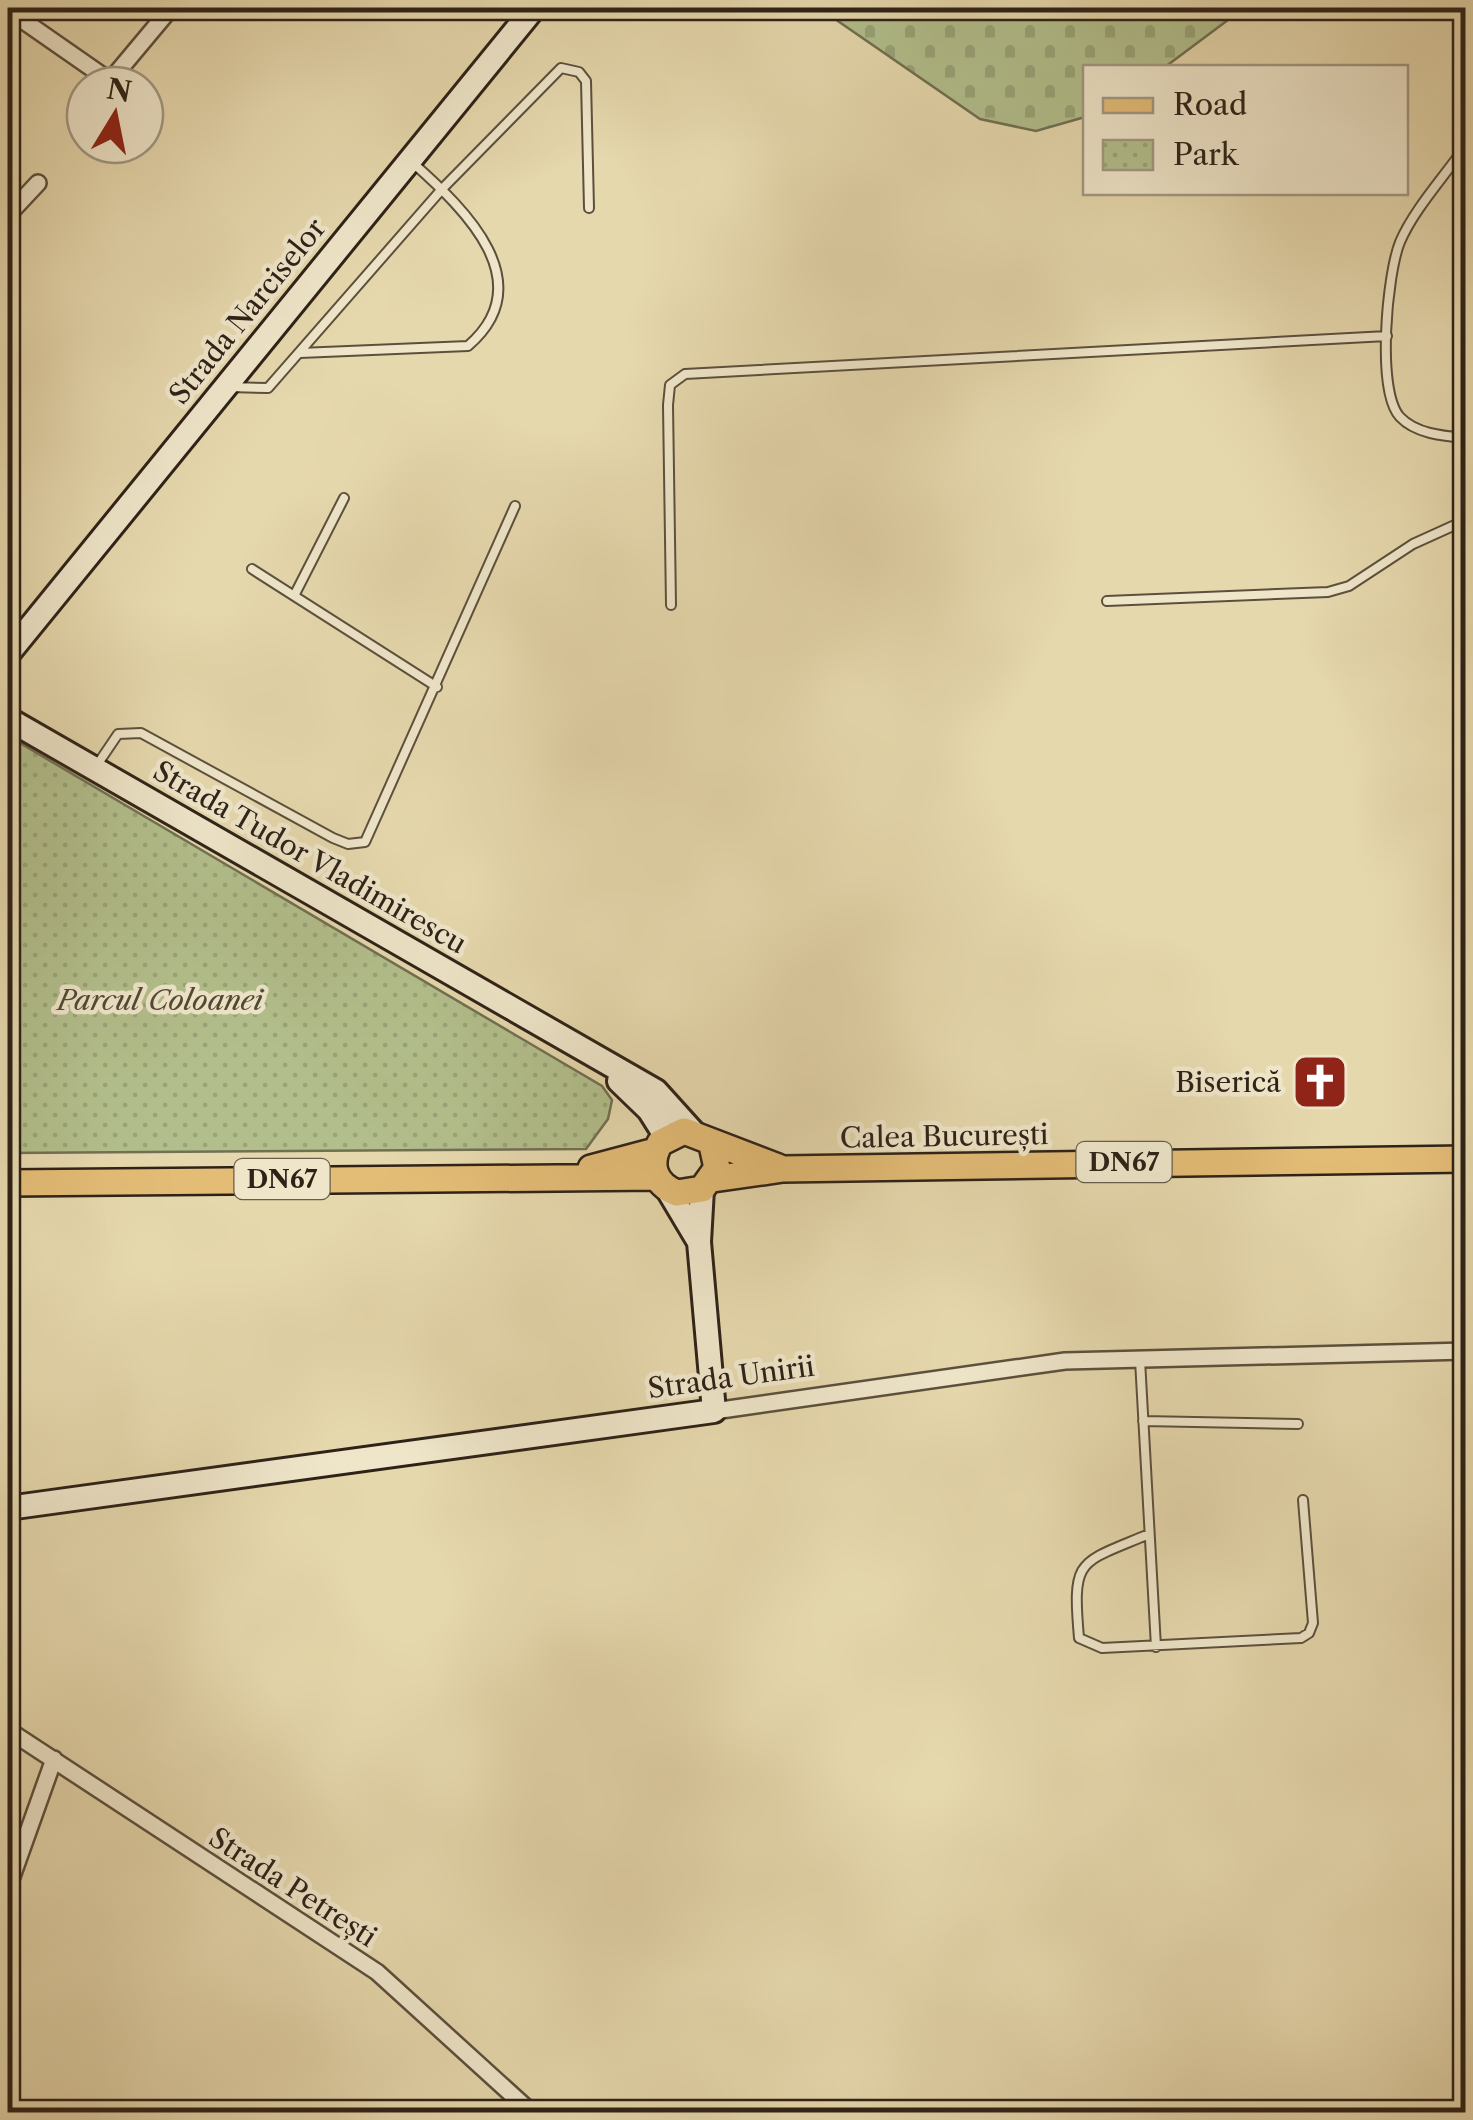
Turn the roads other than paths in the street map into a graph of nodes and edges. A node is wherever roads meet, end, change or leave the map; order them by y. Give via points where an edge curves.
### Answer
1 (171, 8) edge
2 (534, 8) edge
3 (8, 10) edge
4 (1466, 146) edge
5 (410, 160) junction
6 (38, 183) dead end
7 (442, 188) junction
8 (590, 208) dead end
9 (8, 215) edge
10 (1387, 336) junction
11 (300, 353) junction
12 (224, 386) junction
13 (1466, 438) edge
14 (344, 498) dead end
15 (515, 506) dead end
16 (1466, 520) edge
17 (252, 569) dead end
18 (295, 594) junction
19 (1107, 601) dead end
20 (671, 606) dead end
21 (8, 654) edge
22 (438, 688) junction
23 (8, 719) edge
24 (94, 769) junction
25 (582, 1049) junction
26 (702, 1138) junction
27 (1466, 1159) edge
28 (662, 1164) junction
29 (783, 1169) junction
30 (8, 1183) edge
31 (708, 1184) junction
32 (699, 1242) junction
33 (1466, 1350) edge
34 (1140, 1355) junction
35 (714, 1411) junction
36 (1143, 1420) junction
37 (1298, 1424) dead end
38 (1303, 1500) dead end
39 (8, 1508) edge
40 (1149, 1534) junction
41 (1156, 1647) junction
42 (8, 1730) edge
43 (54, 1759) junction
44 (8, 1888) edge
45 (531, 2112) edge

1 - 3 street via 110,81
2 - 5 main road, Strada Narciselor
4 - 10 lane via 1400,242
5 - 7 lane
5 - 12 main road, Strada Narciselor
6 - 9 street
7 - 8 lane via 554,72 571,68 586,81
7 - 11 lane
7 - 11 lane via 488,247 500,294 486,330 468,346
10 - 13 lane via 1386,382 1399,416 1430,434
10 - 20 lane via 685,374 670,385 668,405
11 - 12 lane via 268,388
12 - 21 main road, Strada Narciselor
14 - 18 lane
15 - 22 lane
16 - 19 lane via 1328,592
17 - 18 lane
18 - 22 lane
22 - 24 lane via 365,842 333,838 141,732 118,734
23 - 24 main road, Strada Tudor Vladimirescu
24 - 25 main road, Strada Tudor Vladimirescu
25 - 26 main road, Strada Tudor Vladimirescu via 656,1091
25 - 28 main road, Strada Tudor Vladimirescu via 641,1100
26 - 28 main road, Calea București / DN67
26 - 29 main road, Calea București / DN67
26 - 31 main road via 717,1168
27 - 29 main road, Calea București / DN67
28 - 30 main road, Calea București / DN67 via 557,1176
28 - 31 main road, Calea București / DN67 via 685,1194
28 - 32 main road, Strada Tudor Vladimirescu
29 - 31 main road, Calea București / DN67
31 - 32 main road
32 - 35 main road
33 - 34 street, Strada Unirii
34 - 35 street, Strada Unirii via 998,1368
34 - 36 lane
35 - 39 main road, Strada Unirii
36 - 37 lane
36 - 40 lane
38 - 41 lane via 1309,1633
40 - 41 lane
40 - 41 lane via 1088,1560 1074,1586 1079,1638 1102,1648
42 - 43 street, Strada Petrești
43 - 44 street
43 - 45 street, Strada Petrești via 376,1972

